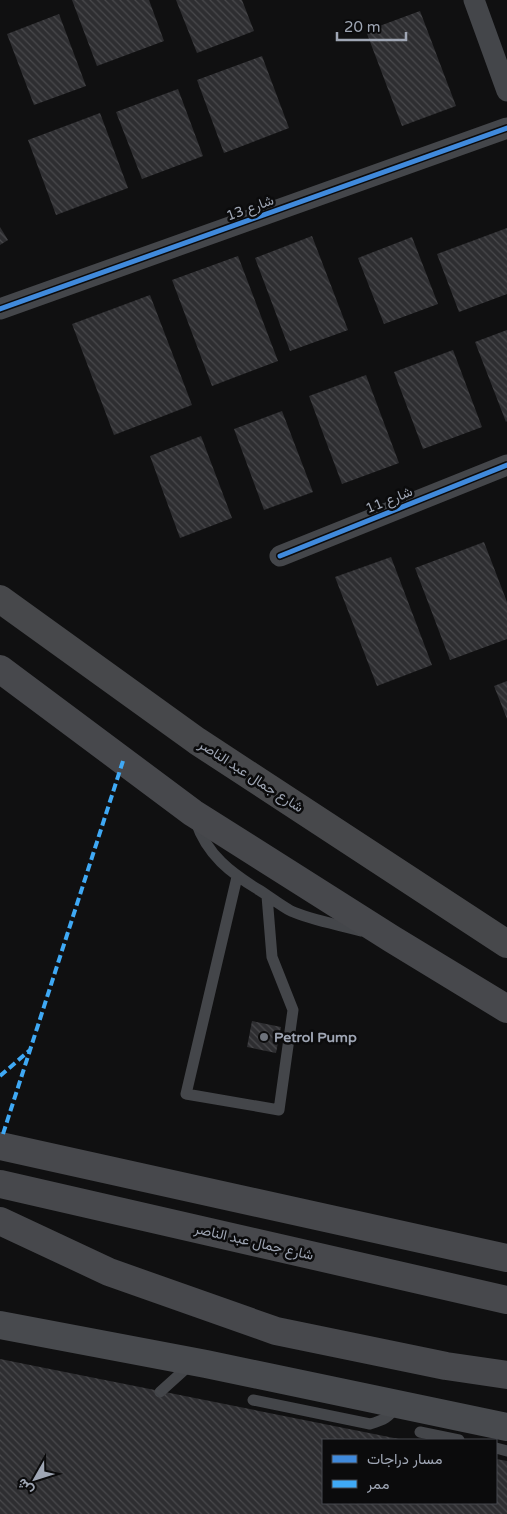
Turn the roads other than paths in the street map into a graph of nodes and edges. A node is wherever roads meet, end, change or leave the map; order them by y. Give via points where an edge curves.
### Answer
1 (474, 0) edge
2 (507, 91) edge
3 (507, 128) edge
4 (0, 309) edge
5 (507, 465) edge
6 (280, 556) dead end
7 (0, 599) edge
8 (0, 669) edge
9 (194, 813) junction
10 (237, 877) junction
11 (267, 896) junction
12 (392, 939) junction
13 (507, 944) edge
14 (507, 1009) edge
15 (0, 1133) edge
16 (0, 1146) edge
17 (145, 1178) junction
18 (0, 1184) edge
19 (0, 1222) edge
20 (507, 1258) edge
21 (507, 1300) edge
22 (0, 1325) edge
23 (194, 1362) junction
24 (507, 1375) edge
25 (160, 1392) dead end
26 (253, 1400) dead end
27 (398, 1404) junction
28 (507, 1427) edge
29 (420, 1432) dead end
30 (454, 1439) edge

1 - 2 street
3 - 4 street, شارع 13
5 - 6 street, شارع 11
7 - 13 main road, شارع جمال عبد الناصر via 198,741
8 - 9 highway
9 - 10 lane via 212,854
9 - 12 highway
10 - 11 lane
10 - 11 lane via 186,1094 279,1110 293,1010 272,957
11 - 12 lane via 309,917
12 - 14 highway
15 - 17 highway via 56,1147
16 - 17 highway
17 - 20 highway
18 - 21 highway, شارع جمال عبد الناصر
19 - 24 highway via 109,1272 276,1331 446,1366
22 - 23 main road
23 - 25 lane
23 - 27 main road
26 - 27 lane via 370,1424 384,1420
27 - 28 main road
29 - 30 lane

